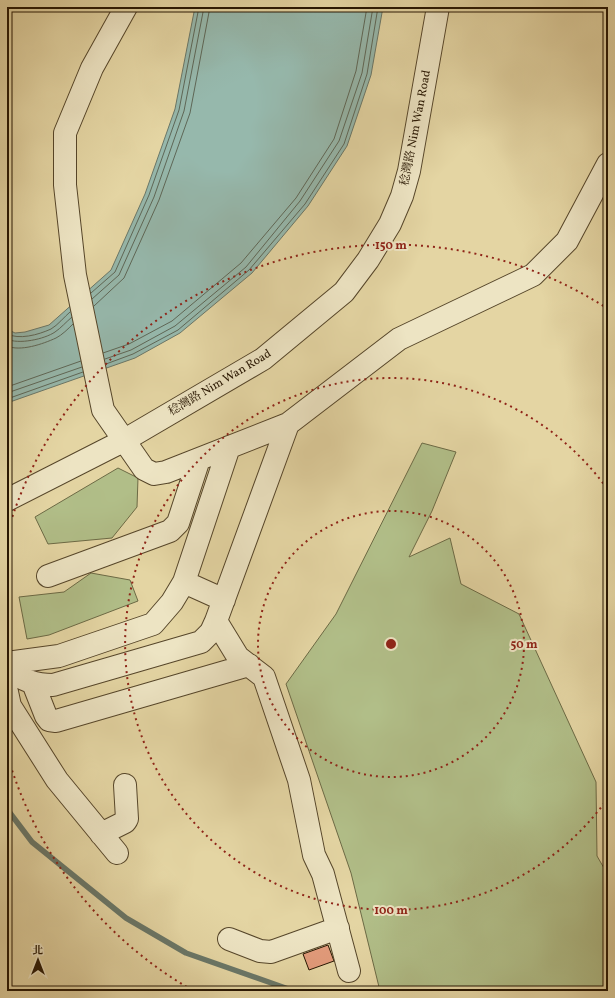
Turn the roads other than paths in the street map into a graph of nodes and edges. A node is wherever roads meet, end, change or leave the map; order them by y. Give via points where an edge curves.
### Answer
1 (126, 7) edge
2 (438, 7) edge
3 (608, 164) edge
4 (288, 424) junction
5 (123, 441) junction
6 (229, 447) junction
7 (199, 459) junction
8 (7, 500) edge
9 (48, 576) dead end
10 (184, 582) junction
11 (224, 600) junction
12 (216, 621) junction
13 (7, 663) edge
14 (249, 665) junction
15 (7, 669) edge
16 (32, 683) junction
17 (7, 692) edge
18 (125, 785) dead end
19 (101, 834) junction
20 (116, 853) dead end
21 (338, 928) junction
22 (229, 939) dead end
23 (349, 971) dead end

1 - 5 lane via 92,68 65,134 65,185 75,275 103,410
2 - 5 lane, 稔灣路 Nim Wan Road via 409,170 402,196 390,224 368,260 344,292 264,359
3 - 4 lane via 567,241 533,275 400,339
4 - 6 lane
4 - 11 lane
5 - 7 lane via 144,469 154,474
5 - 8 lane, 稔灣路 Nim Wan Road
6 - 7 lane
6 - 10 lane
7 - 9 lane via 175,527 170,531
10 - 11 lane
10 - 13 lane via 172,602 153,624 59,656
11 - 12 lane
12 - 14 lane via 238,657
12 - 16 lane via 211,632 201,642 53,685
14 - 16 lane via 56,721 49,720 46,716
14 - 21 lane via 264,677 299,780 314,855 323,874
15 - 16 lane via 18,678
17 - 19 lane via 10,706 57,780
18 - 19 lane via 127,819
19 - 20 lane
21 - 22 lane via 271,952 260,951
21 - 23 lane

